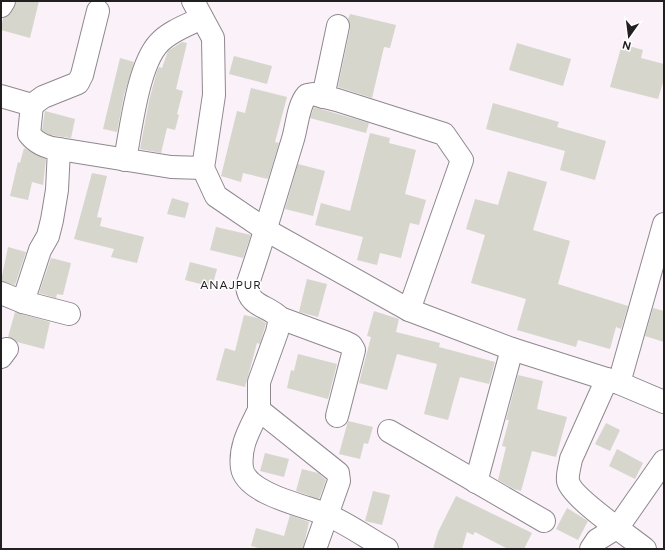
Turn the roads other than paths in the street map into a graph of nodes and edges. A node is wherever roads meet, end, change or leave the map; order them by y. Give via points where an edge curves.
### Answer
1 (4, 1) edge
2 (1, 6) edge
3 (197, 9) edge
4 (98, 10) dead end
5 (338, 26) dead end
6 (1, 96) edge
7 (323, 97) junction
8 (32, 105) junction
9 (60, 149) junction
10 (125, 160) junction
11 (203, 168) junction
12 (664, 224) edge
13 (266, 230) junction
14 (1, 293) edge
15 (22, 302) junction
16 (410, 310) junction
17 (69, 314) dead end
18 (280, 318) junction
19 (512, 349) junction
20 (613, 381) junction
21 (664, 402) edge
22 (259, 410) junction
23 (337, 416) dead end
24 (389, 431) dead end
25 (664, 461) edge
26 (476, 482) junction
27 (326, 515) junction
28 (544, 521) dead end
29 (618, 527) junction
30 (315, 549) edge
31 (387, 549) edge
32 (591, 549) edge
33 (645, 549) edge

1 - 2 street
3 - 10 street via 160,42 150,55 141,81
3 - 11 street via 213,38 214,95
4 - 8 street via 78,83 43,97
5 - 7 street
6 - 8 street
7 - 13 street via 307,95 302,103
7 - 16 street via 444,134 462,160
8 - 9 street via 29,134 36,142
9 - 10 street
9 - 15 street via 52,220
10 - 11 street via 171,167
11 - 13 street via 216,196
12 - 20 street
13 - 16 street
13 - 18 street via 247,286 248,293 254,302
14 - 15 street
15 - 17 street
16 - 19 street
18 - 22 street via 259,382
18 - 23 street via 345,342 354,350
19 - 20 street
19 - 26 street
20 - 21 street
20 - 29 street via 571,459 568,482 584,501
22 - 27 street via 324,462 333,466 338,473 339,481
22 - 27 street via 244,442 242,469 254,483 274,497
24 - 26 street
25 - 29 street
26 - 28 street
27 - 30 street
27 - 31 street
29 - 32 street via 597,540
29 - 33 street

